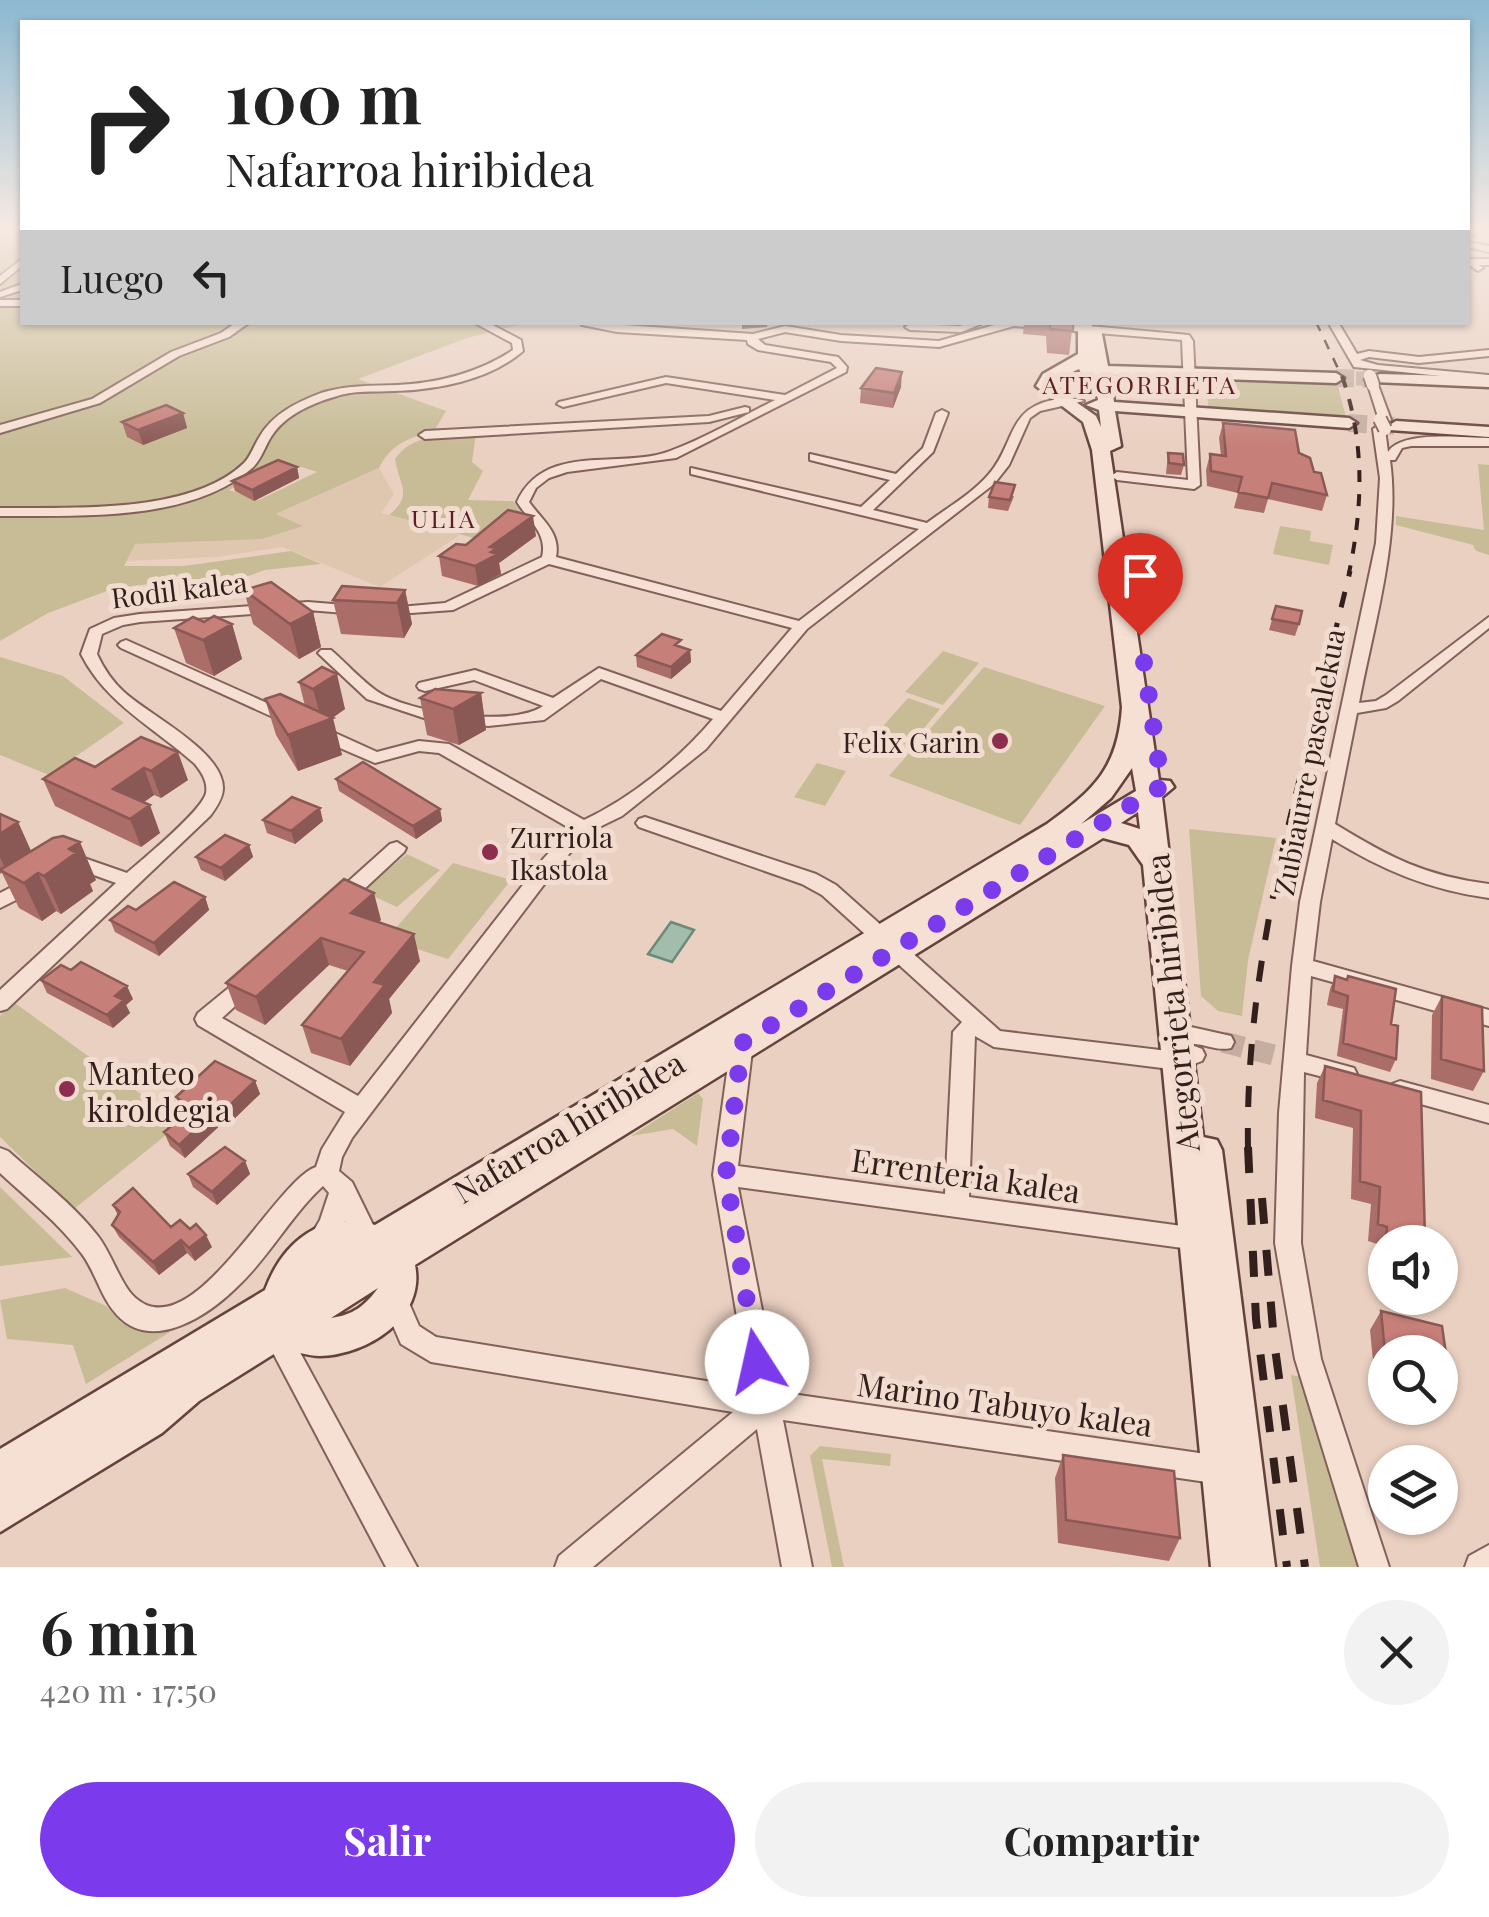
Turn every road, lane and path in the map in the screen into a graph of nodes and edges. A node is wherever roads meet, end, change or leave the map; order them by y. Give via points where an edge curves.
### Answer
1 (240, 325) edge
2 (484, 325) edge
3 (598, 325) edge
4 (973, 325) edge
5 (1004, 325) edge
6 (1335, 325) edge
7 (1090, 326) edge
8 (1140, 327) edge
9 (910, 328) dead end
10 (753, 337) junction
11 (1345, 342) junction
12 (1489, 353) edge
13 (1407, 359) junction
14 (1355, 360) junction
15 (1102, 371) junction
16 (1059, 372) junction
17 (1190, 374) junction
18 (1336, 378) dead end
19 (1371, 379) junction
20 (1489, 380) edge
21 (784, 398) junction
22 (1071, 402) junction
23 (563, 404) dead end
24 (1107, 406) junction
25 (1148, 409) junction
26 (1191, 412) junction
27 (942, 413) dead end
28 (1349, 423) tunnel mouth
29 (1384, 423) junction
30 (0, 429) edge
31 (1489, 432) edge
32 (425, 435) dead end
33 (1105, 435) junction
34 (1421, 441) junction
35 (1489, 442) edge
36 (814, 457) dead end
37 (1391, 457) junction
38 (695, 471) dead end
39 (898, 478) junction
40 (1386, 478) junction
41 (1117, 482) junction
42 (0, 512) edge
43 (863, 512) junction
44 (927, 527) junction
45 (548, 560) junction
46 (1489, 622) edge
47 (802, 626) junction
48 (126, 645) dead end
49 (326, 654) dead end
50 (425, 686) dead end
51 (554, 704) junction
52 (1134, 707) junction
53 (1350, 709) junction
54 (726, 718) junction
55 (1156, 790) junction
56 (645, 824) dead end
57 (1326, 827) junction
58 (583, 828) junction
59 (1094, 829) junction
60 (397, 848) dead end
61 (1155, 862) junction
62 (136, 878) junction
63 (1489, 891) edge
64 (0, 901) edge
65 (327, 912) edge
66 (887, 943) junction
67 (1302, 966) junction
68 (266, 967) edge
69 (0, 1003) edge
70 (1489, 1018) edge
71 (976, 1024) junction
72 (742, 1043) junction
73 (1192, 1046) junction
74 (1294, 1060) junction
75 (360, 1109) junction
76 (1489, 1114) edge
77 (0, 1158) edge
78 (726, 1175) junction
79 (335, 1181) junction
80 (957, 1204) junction
81 (1197, 1239) junction
82 (381, 1244) junction
83 (313, 1247) junction
84 (394, 1297) junction
85 (279, 1317) junction
86 (765, 1404) junction
87 (1220, 1470) junction
88 (0, 1472) edge
89 (0, 1511) edge
90 (1489, 1560) edge
91 (402, 1567) edge
92 (570, 1567) edge
93 (798, 1567) edge
94 (1232, 1567) edge
95 (1253, 1567) edge
96 (1374, 1567) edge
97 (1480, 1567) edge

1 - 30 street via 175,354 96,402
2 - 42 street via 517,342 518,351 457,377 348,390 308,402 274,424 249,465 212,486 132,506
3 - 10 street
4 - 9 street
5 - 10 street via 939,344 785,329
6 - 11 street, Zubiaurre pasealekua
7 - 8 street
7 - 15 main road
7 - 16 main road via 1086,355
8 - 17 street via 1185,337
10 - 21 street via 762,348 821,355 842,368 829,381
11 - 13 street
11 - 14 street, Zubiaurre pasealekua
12 - 13 street
13 - 14 street via 1369,354
14 - 19 street, Zubiaurre pasealekua
14 - 19 street
15 - 16 main road
15 - 17 main road
15 - 24 main road
16 - 22 main road via 1053,388
17 - 18 main road
17 - 26 street
19 - 20 main road
19 - 29 street, Zubiaurre pasealekua
21 - 23 street via 666,380
21 - 32 street via 709,419
21 - 45 street via 672,455 542,476 522,502 552,541
22 - 24 main road
22 - 33 main road
22 - 44 street via 1026,413 1004,466
24 - 25 main road
24 - 33 main road
25 - 26 main road
25 - 33 main road via 1127,414
26 - 28 main road
26 - 41 street via 1194,485
27 - 39 street via 929,449
29 - 31 main road
29 - 34 street
29 - 37 street, Zubiaurre pasealekua
29 - 40 street, Zubiaurre pasealekua
33 - 41 main road, Ategorrieta hiribidea
33 - 52 main road, Ategorrieta hiribidea
34 - 35 street
34 - 37 street via 1401,444
36 - 39 street
37 - 40 street, Zubiaurre pasealekua
38 - 43 street
39 - 43 street
40 - 53 street, Zubiaurre pasealekua via 1383,543
41 - 55 main road, Ategorrieta hiribidea
43 - 44 street
44 - 47 street
45 - 47 street
45 - 62 street, Rodil kalea via 472,599 430,610 244,610 130,619 95,632 88,654 106,686 212,772 215,791 204,812
46 - 53 street via 1392,698
47 - 54 street
48 - 58 street via 368,756 443,748
49 - 51 street via 372,696 433,716 519,721
50 - 51 street via 475,674
51 - 54 street via 598,673
52 - 55 main road, Ategorrieta hiribidea
52 - 66 main road, Nafarroa hiribidea via 1134,734 1123,764 1095,800
53 - 57 street, Zubiaurre pasealekua
54 - 58 street via 682,762
55 - 59 main road, Nafarroa hiribidea
55 - 61 main road, Ategorrieta hiribidea
55 - 73 main road, Ategorrieta hiribidea
56 - 66 street via 809,879
57 - 63 street via 1404,874
57 - 67 street, Zubiaurre pasealekua
58 - 75 street
59 - 61 main road via 1138,839
59 - 66 main road, Nafarroa hiribidea
60 - 65 street
61 - 73 main road, Ategorrieta hiribidea
62 - 64 street via 81,863 62,866
62 - 69 street, Rodil kalea
66 - 71 street
66 - 72 main road, Nafarroa hiribidea
66 - 82 main road, Nafarroa hiribidea
67 - 70 street
67 - 74 street, Zubiaurre pasealekua
68 - 75 street via 206,1019
71 - 73 street via 994,1039
71 - 80 street via 964,1032
72 - 78 street
72 - 82 main road, Nafarroa hiribidea
73 - 81 main road, Ategorrieta hiribidea
73 - 95 main road, Ategorrieta hiribidea
74 - 76 street
74 - 96 street, Zubiaurre pasealekua via 1288,1244 1294,1289 1308,1359
75 - 79 street via 330,1156
77 - 79 street via 85,1241 130,1311 147,1319 187,1311 206,1298 316,1176
78 - 80 street, Errenteria kalea
78 - 86 street
79 - 82 street via 350,1211
79 - 83 street via 332,1225
80 - 81 street, Errenteria kalea
81 - 87 main road, Ategorrieta hiribidea
82 - 83 main road via 337,1236
82 - 84 main road via 399,1276
82 - 85 main road, Nafarroa hiribidea
83 - 85 main road via 294,1266
84 - 85 main road via 370,1325 345,1337 319,1339
84 - 86 street, Marino Tabuyo kalea via 410,1335 431,1348
85 - 88 main road, Nafarroa hiribidea
85 - 89 main road, Nafarroa hiribidea via 148,1419
85 - 91 street via 284,1350
86 - 87 street, Marino Tabuyo kalea
86 - 92 street
86 - 93 street
87 - 94 main road, Ategorrieta hiribidea
90 - 97 street

